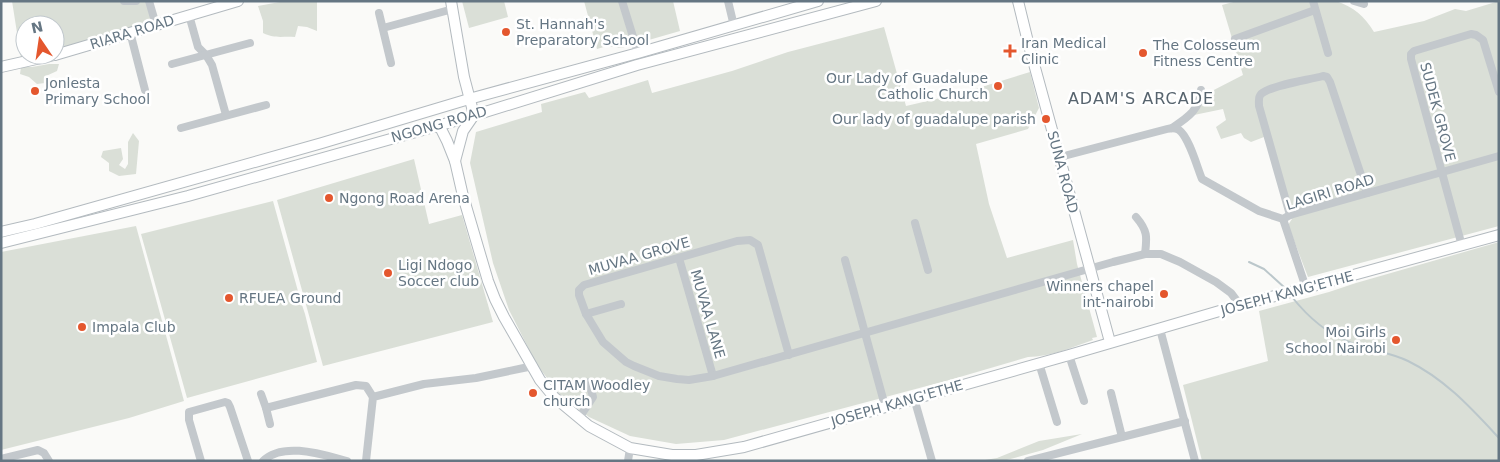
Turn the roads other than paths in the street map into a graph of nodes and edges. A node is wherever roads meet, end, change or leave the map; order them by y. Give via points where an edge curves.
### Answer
1 (124, 1) edge
2 (136, 1) edge
3 (149, 1) edge
4 (238, 1) edge
5 (622, 1) edge
6 (728, 1) edge
7 (818, 1) edge
8 (876, 1) edge
9 (1018, 1) edge
10 (1313, 1) edge
11 (1354, 1) edge
12 (1364, 4) dead end
13 (452, 5) edge
14 (1315, 10) junction
15 (378, 13) dead end
16 (189, 15) junction
17 (156, 25) junction
18 (734, 26) junction
19 (383, 28) junction
20 (130, 32) junction
21 (1235, 39) dead end
22 (250, 43) dead end
23 (65, 52) edge
24 (638, 53) junction
25 (1328, 53) dead end
26 (206, 55) junction
27 (391, 63) dead end
28 (172, 64) dead end
29 (15, 65) edge
30 (1, 68) edge
31 (145, 90) dead end
32 (1201, 90) dead end
33 (1499, 92) edge
34 (469, 99) junction
35 (266, 105) dead end
36 (474, 115) junction
37 (226, 116) junction
38 (439, 125) junction
39 (182, 128) dead end
40 (1172, 128) junction
41 (1499, 156) edge
42 (1060, 158) junction
43 (455, 161) junction
44 (1441, 172) junction
45 (1367, 193) junction
46 (1136, 217) dead end
47 (1286, 217) junction
48 (916, 223) dead end
49 (1, 232) edge
50 (1499, 235) edge
51 (1, 243) edge
52 (1462, 246) junction
53 (1145, 254) junction
54 (679, 258) junction
55 (845, 260) dead end
56 (1090, 268) junction
57 (928, 270) dead end
58 (1306, 288) junction
59 (621, 304) dead end
60 (1240, 305) junction
61 (586, 314) junction
62 (1160, 329) junction
63 (866, 332) junction
64 (1110, 342) junction
65 (788, 355) junction
66 (1069, 355) junction
67 (1039, 363) junction
68 (532, 366) junction
69 (714, 376) junction
70 (589, 382) dead end
71 (1111, 393) dead end
72 (261, 394) dead end
73 (373, 397) junction
74 (914, 398) junction
75 (1084, 401) dead end
76 (885, 406) junction
77 (266, 408) junction
78 (578, 418) junction
79 (1185, 421) junction
80 (1057, 422) dead end
81 (270, 424) dead end
82 (1122, 437) junction
83 (630, 448) junction
84 (1, 459) edge
85 (48, 461) edge
86 (201, 461) edge
87 (248, 461) edge
88 (263, 461) edge
89 (347, 461) edge
90 (366, 461) edge
91 (628, 461) edge
92 (932, 461) edge
93 (1028, 461) edge
94 (1195, 461) edge

1 - 2 street
3 - 17 street
4 - 16 street, RIARA ROAD
5 - 24 street
6 - 18 street
7 - 18 street, NGONG ROAD
8 - 36 street, NGONG ROAD via 646,62
9 - 42 street, SUNA ROAD
10 - 14 street
11 - 12 street
13 - 19 street
13 - 34 street
14 - 21 street
14 - 25 street
15 - 19 street
16 - 17 street, RIARA ROAD
16 - 26 street via 198,47
17 - 20 street, RIARA ROAD
18 - 24 street, NGONG ROAD
19 - 27 street
20 - 23 street, RIARA ROAD
20 - 31 street
22 - 26 street
24 - 34 street, NGONG ROAD
26 - 28 street
26 - 37 street via 212,65
29 - 30 street, RIARA ROAD
32 - 40 street via 1198,106
33 - 44 street, SUDEK GROVE via 1483,40 1476,35 1411,54
34 - 36 street
34 - 49 street, NGONG ROAD
35 - 37 street
36 - 38 street, NGONG ROAD
36 - 43 street via 463,131
37 - 39 street
38 - 43 street, JOSEPH KANG'ETHE
38 - 51 street, NGONG ROAD via 179,198
40 - 42 street
40 - 47 street, LAGIRI ROAD via 1184,136 1204,181 1259,211
41 - 44 street, LAGIRI ROAD
42 - 56 street, SUNA ROAD
43 - 68 street, JOSEPH KANG'ETHE via 488,280 504,317
44 - 45 street, LAGIRI ROAD
44 - 52 street, SUDEK GROVE
45 - 47 street, LAGIRI ROAD
45 - 47 street via 1327,78 1323,76 1270,89 1260,95 1259,106
46 - 53 street via 1147,236
47 - 58 street
48 - 57 street
50 - 52 street, JOSEPH KANG'ETHE
52 - 58 street, JOSEPH KANG'ETHE
53 - 56 street
53 - 60 street via 1161,254 1180,262 1216,282
54 - 61 street, MUVAA GROVE via 584,285 579,295
54 - 65 street, MUVAA GROVE via 744,239 757,244
54 - 69 street, MUVAA LANE
55 - 63 street
56 - 63 street
56 - 64 street, SUNA ROAD
58 - 60 street, JOSEPH KANG'ETHE
59 - 61 street
60 - 62 street, JOSEPH KANG'ETHE
61 - 69 street, MUVAA GROVE via 603,342 618,356 650,374 689,380
62 - 64 street, JOSEPH KANG'ETHE
62 - 79 street
63 - 65 street
63 - 76 street
64 - 66 street, JOSEPH KANG'ETHE
65 - 69 street, MUVAA GROVE
66 - 67 street, JOSEPH KANG'ETHE
66 - 75 street
67 - 74 street, JOSEPH KANG'ETHE
67 - 80 street
68 - 73 street via 476,378 431,382
68 - 78 street, JOSEPH KANG'ETHE via 554,397
70 - 78 street via 593,397
71 - 82 street
72 - 77 street
73 - 77 street via 366,386 356,385
73 - 90 street
74 - 76 street, JOSEPH KANG'ETHE
74 - 92 street
76 - 83 street, JOSEPH KANG'ETHE via 744,447 696,456
77 - 81 street
78 - 83 street, JOSEPH KANG'ETHE
79 - 82 street
79 - 94 street
82 - 93 street
83 - 91 street
84 - 85 street via 38,450
86 - 87 street via 189,412 225,402 230,407
88 - 89 street via 268,456 296,450

